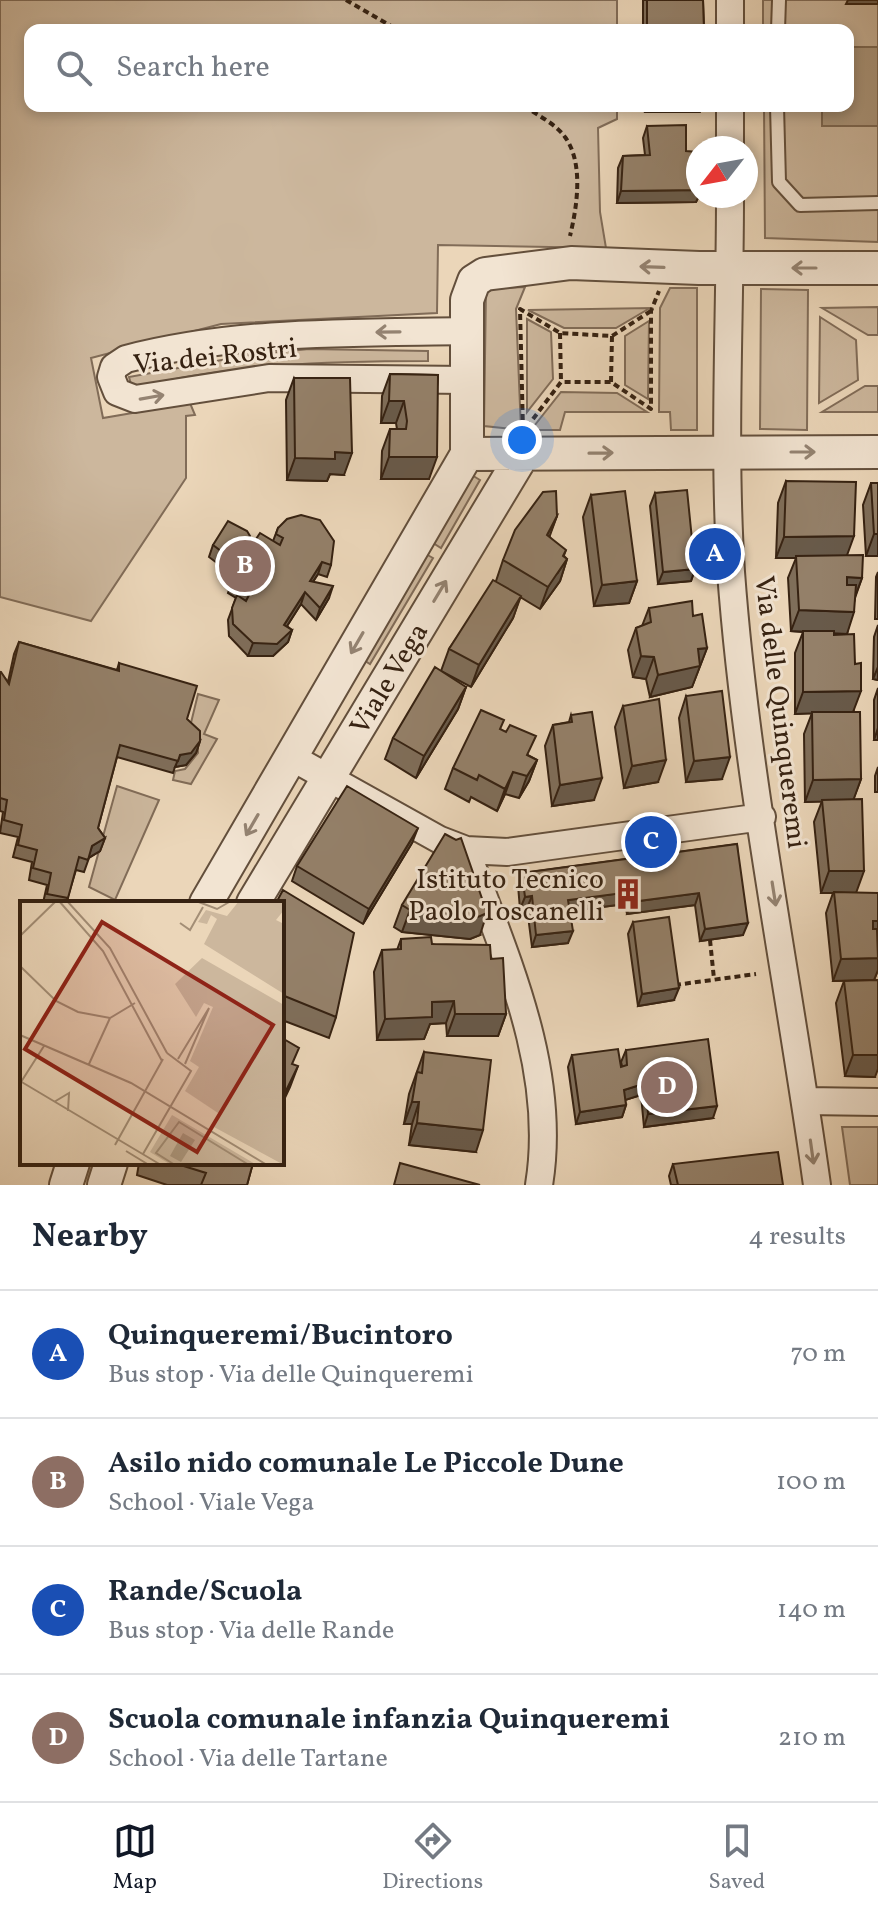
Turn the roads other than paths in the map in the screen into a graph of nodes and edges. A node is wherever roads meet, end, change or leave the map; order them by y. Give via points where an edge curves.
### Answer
1 (730, 0) edge
2 (779, 0) edge
3 (730, 24) edge
4 (778, 24) edge
5 (730, 112) edge
6 (777, 112) edge
7 (730, 136) edge
8 (878, 203) edge
9 (730, 208) edge
10 (730, 268) junction
11 (878, 268) edge
12 (466, 331) junction
13 (467, 380) junction
14 (728, 451) junction
15 (878, 452) edge
16 (467, 454) junction
17 (523, 454) junction
18 (291, 757) junction
19 (328, 778) junction
20 (762, 817) junction
21 (466, 850) junction
22 (207, 901) edge
23 (254, 901) edge
24 (805, 1101) junction
25 (878, 1102) edge
26 (72, 1165) edge
27 (110, 1165) edge
28 (66, 1185) edge
29 (104, 1185) edge
30 (539, 1185) edge
31 (817, 1185) edge

1 - 3 street
2 - 4 lane
5 - 7 street
6 - 8 lane via 779,182 800,205
9 - 10 street, Via delle Quinqueremi
11 -> 10 street
10 -> 12 street via 571,263 491,272 470,287
10 - 14 street, Via delle Quinqueremi
12 - 13 street
12 -> 13 street, Via dei Rostri via 260,338 131,358 114,367 111,377 117,392 135,399 269,378
13 - 16 street
14 -> 15 street
17 -> 14 street
14 - 20 street, Via delle Quinqueremi via 733,587
16 - 17 street
16 -> 18 street, Viale Vega
19 -> 17 street, Viale Vega
18 - 19 street
18 -> 22 street, Viale Vega
19 - 21 street
19 - 23 street, Viale Vega
20 - 21 street via 507,852
20 -> 24 street, Via delle Quinqueremi
21 - 30 street via 532,1045 542,1119
24 - 25 street
24 -> 31 street, Via delle Quinqueremi
26 - 28 street
27 - 29 street

